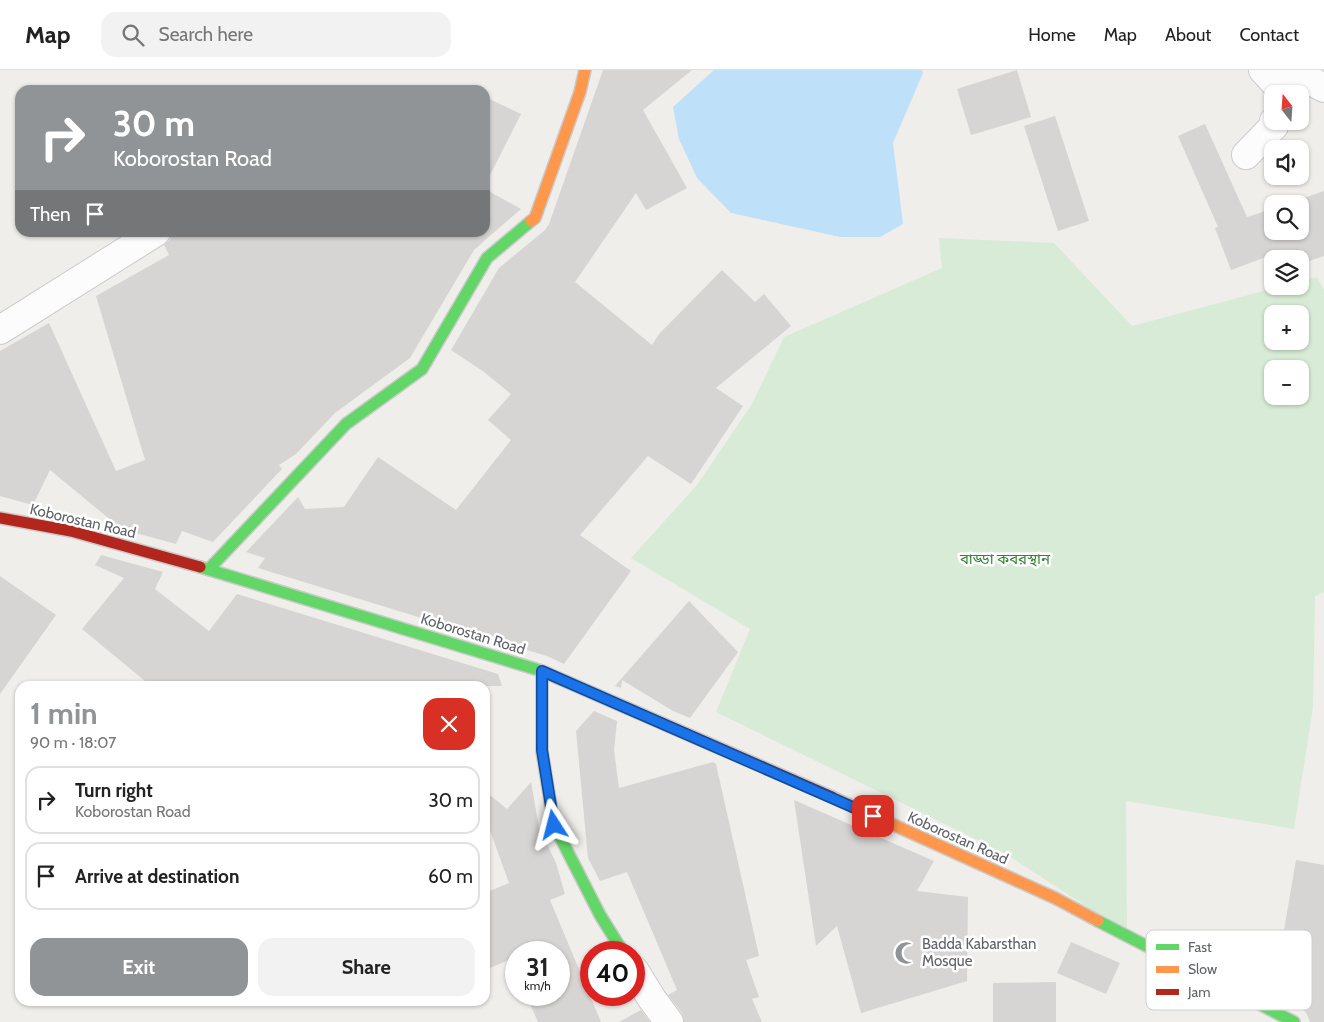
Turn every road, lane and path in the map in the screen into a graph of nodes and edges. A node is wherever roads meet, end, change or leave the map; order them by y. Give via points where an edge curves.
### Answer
1 (585, 70) edge
2 (1270, 82) edge
3 (1324, 88) edge
4 (1270, 130) edge
5 (1246, 155) dead end
6 (148, 237) edge
7 (0, 330) edge
8 (0, 518) edge
9 (209, 569) junction
10 (542, 671) junction
11 (616, 941) edge
12 (1146, 945) edge
13 (645, 988) edge
14 (1271, 1010) edge
15 (669, 1022) edge
16 (1294, 1022) edge

1 - 9 street via 535,218 487,258 422,369 346,424
2 - 3 street via 1291,70
4 - 5 street
6 - 7 street
8 - 9 street, Koborostan Road via 71,531
9 - 10 street, Koborostan Road
10 - 11 street via 542,750 554,825
10 - 12 street, Koborostan Road via 1055,898
13 - 15 street
14 - 16 street, Koborostan Road

